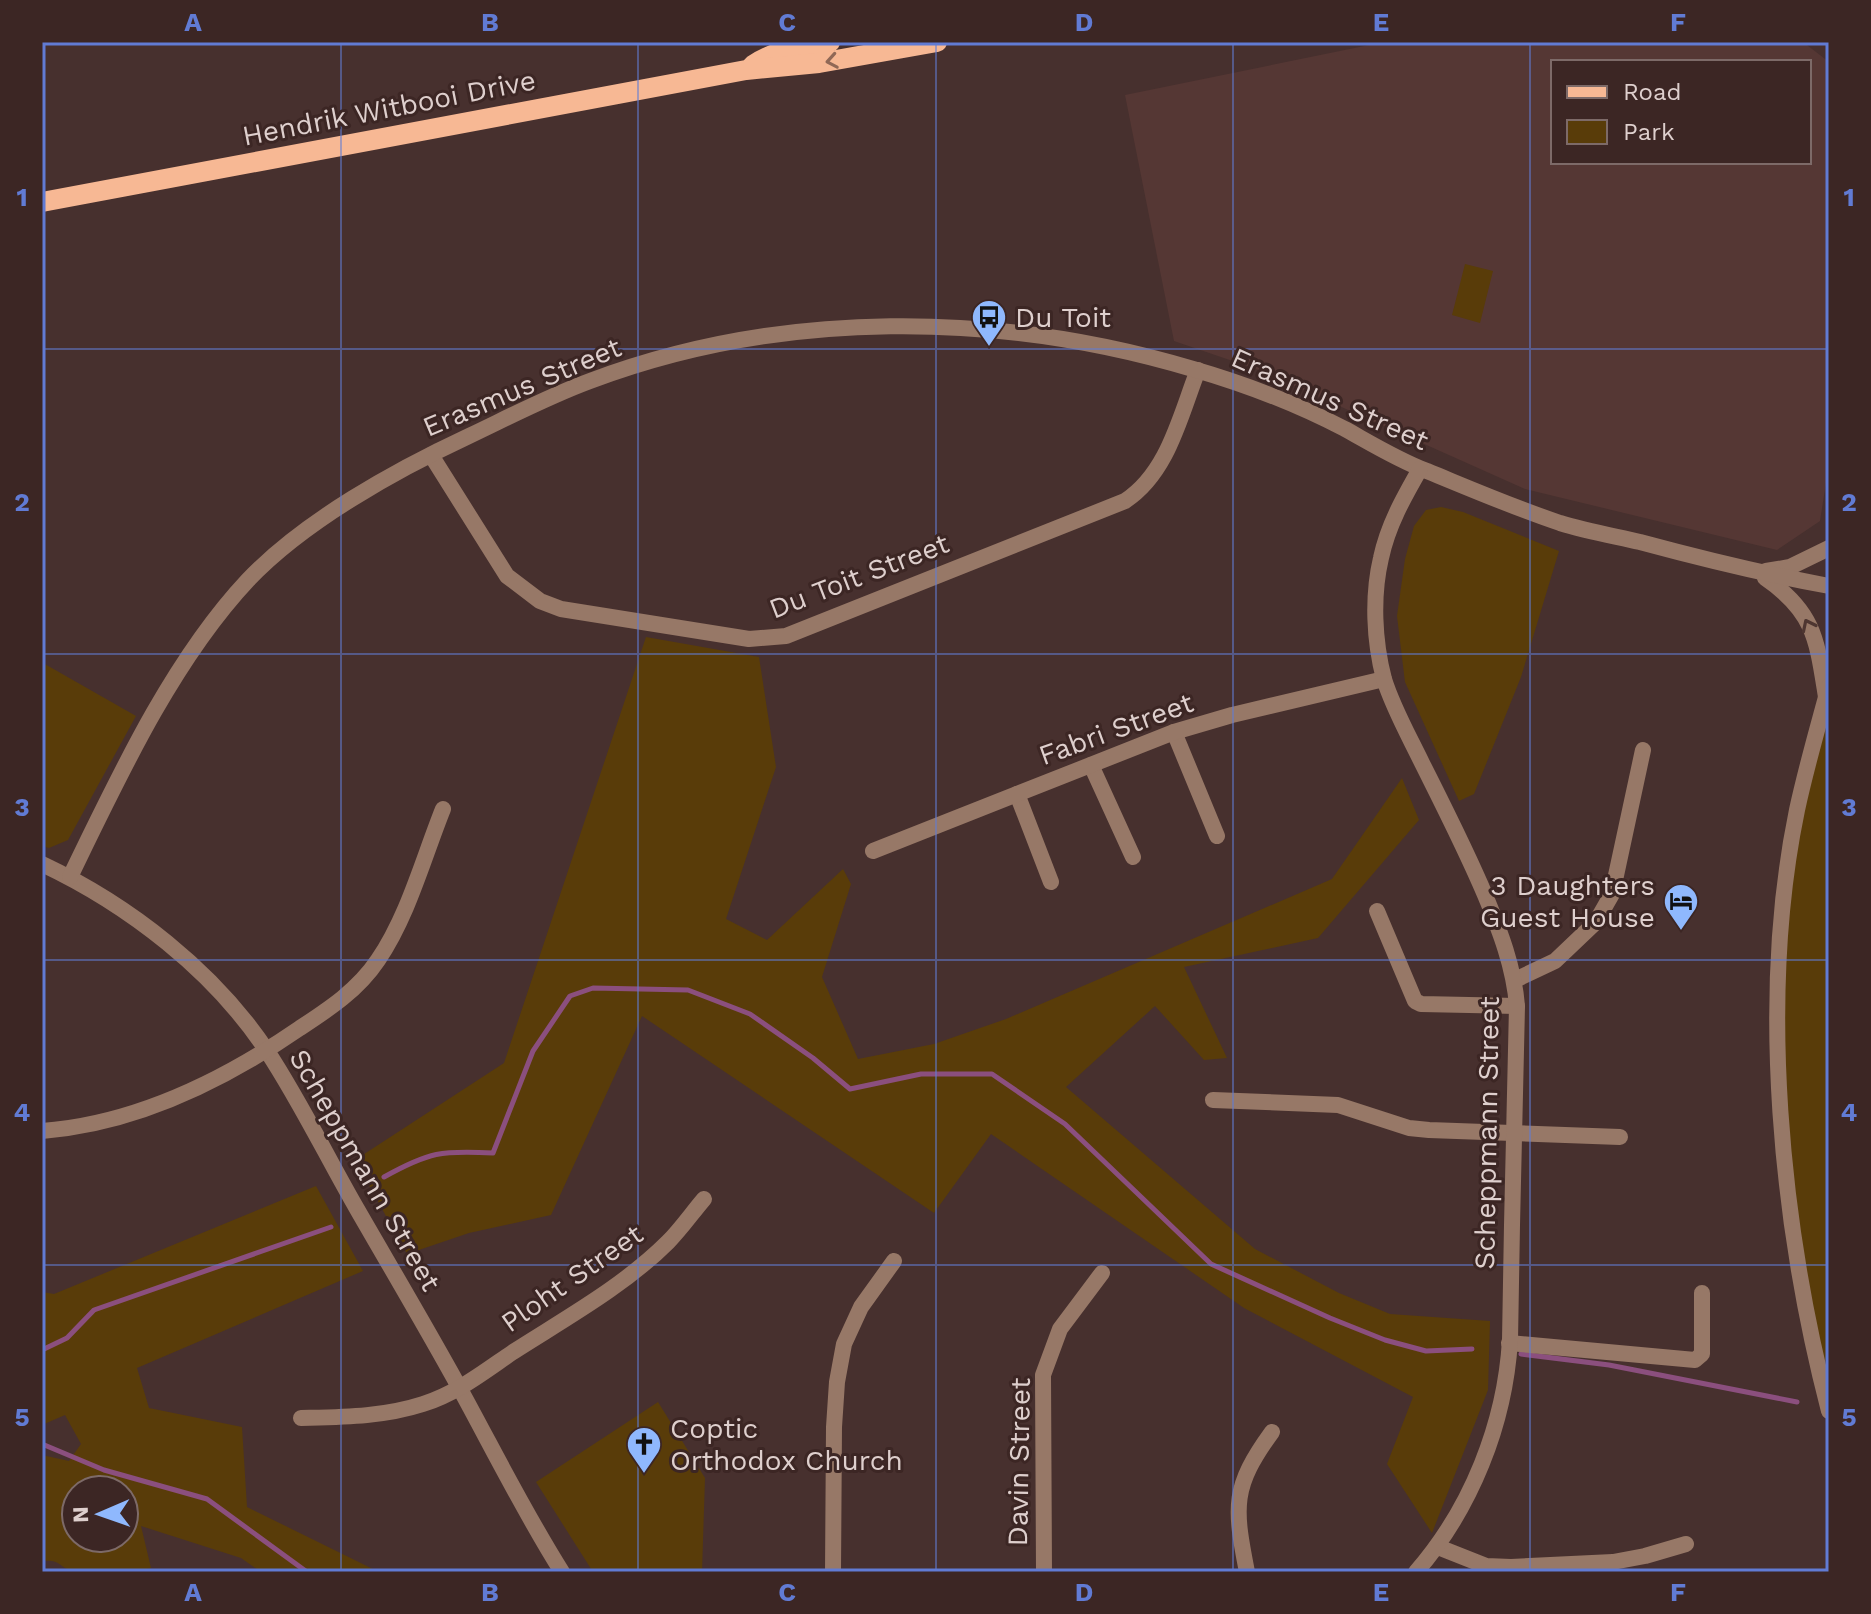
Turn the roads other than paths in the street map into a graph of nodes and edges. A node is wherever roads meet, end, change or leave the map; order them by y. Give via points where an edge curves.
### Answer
1 (830, 42) edge
2 (937, 42) edge
3 (911, 45) edge
4 (788, 46) edge
5 (746, 70) junction
6 (42, 202) edge
7 (1198, 370) junction
8 (431, 455) junction
9 (1420, 469) junction
10 (1829, 548) edge
11 (1757, 573) junction
12 (1829, 586) edge
13 (1384, 679) junction
14 (1828, 692) edge
15 (1174, 732) junction
16 (1643, 750) dead end
17 (1091, 765) junction
18 (1017, 794) junction
19 (443, 809) dead end
20 (1217, 836) dead end
21 (873, 851) dead end
22 (1133, 857) dead end
23 (42, 864) edge
24 (70, 877) junction
25 (1051, 882) dead end
26 (1377, 911) dead end
27 (1515, 980) junction
28 (1517, 1006) junction
29 (267, 1051) junction
30 (1213, 1100) dead end
31 (42, 1131) edge
32 (1514, 1133) junction
33 (1620, 1137) dead end
34 (704, 1199) dead end
35 (894, 1261) dead end
36 (1102, 1273) dead end
37 (1702, 1293) dead end
38 (1509, 1343) junction
39 (459, 1388) junction
40 (1829, 1411) edge
41 (301, 1418) dead end
42 (1272, 1432) dead end
43 (1686, 1544) dead end
44 (1438, 1547) junction
45 (562, 1572) edge
46 (833, 1572) edge
47 (1044, 1572) edge
48 (1247, 1572) edge
49 (1416, 1572) edge

1 - 4 main road, Hendrik Witbooi Drive
2 - 3 main road, Hendrik Witbooi Drive
3 -> 5 main road, Hendrik Witbooi Drive via 819,63
4 - 5 main road, Hendrik Witbooi Drive
5 - 6 main road, Hendrik Witbooi Drive
7 - 8 street, Erasmus Street via 1091,343 952,327 889,326 759,337 694,349 591,380
7 - 8 street, Du Toit Street via 1153,477 1125,501 786,636 766,639 561,609 540,601 507,576
7 - 9 street, Erasmus Street via 1307,411
8 - 24 street, Erasmus Street via 323,518 251,577 224,608 160,704
9 - 11 street, Erasmus Street via 1563,523
9 - 13 street, Scheppmann Street via 1399,505 1381,558 1375,606
10 - 11 street via 1790,567
11 - 12 street, Erasmus Street
14 -> 11 street via 1813,629 1787,593
13 - 15 street, Fabri Street
13 - 27 street, Scheppmann Street via 1466,851
14 - 40 street via 1797,811 1778,989 1781,1112 1793,1233 1811,1343
15 - 17 street, Fabri Street
15 - 20 street
16 - 27 street via 1612,894 1596,922 1555,961
17 - 18 street, Fabri Street
17 - 22 street
18 - 21 street, Fabri Street
18 - 25 street
19 - 29 street via 398,924 378,959 334,1005
23 - 24 street, Scheppmann Street
24 - 29 street, Scheppmann Street via 181,955
26 - 28 street via 1415,1001
27 - 28 street, Scheppmann Street
28 - 32 street, Scheppmann Street
29 - 31 street via 144,1110
29 - 39 street, Scheppmann Street
30 - 32 street via 1338,1105 1409,1128
32 - 33 street
32 - 38 street, Scheppmann Street
34 - 39 street, Ploht Street via 650,1259
35 - 46 street via 861,1307 844,1344 834,1427
36 - 47 street, Davin Street via 1060,1329 1043,1375
37 - 38 street via 1702,1354 1695,1360
38 - 44 street, Scheppmann Street via 1496,1426 1480,1469
39 - 41 street, Ploht Street via 400,1410
39 - 45 street, Scheppmann Street
42 - 48 street via 1250,1462 1240,1491 1240,1538
43 - 44 street via 1613,1562 1511,1567 1486,1566
44 - 49 street, Scheppmann Street

